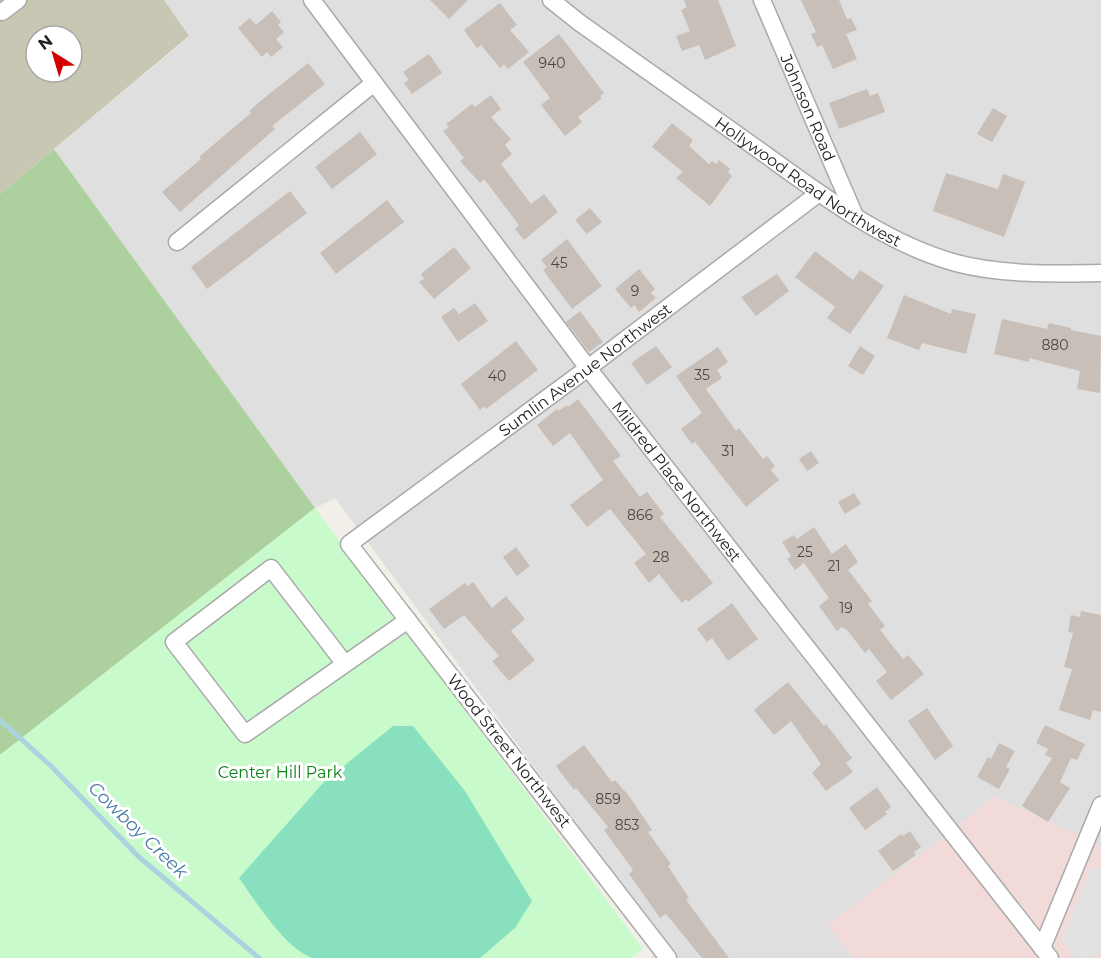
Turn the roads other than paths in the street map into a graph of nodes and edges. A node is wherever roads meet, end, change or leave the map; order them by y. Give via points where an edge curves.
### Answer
1 (18, 0) edge
2 (312, 0) edge
3 (551, 0) edge
4 (762, 0) edge
5 (1, 10) edge
6 (374, 83) junction
7 (819, 192) junction
8 (855, 216) junction
9 (177, 242) dead end
10 (1101, 273) edge
11 (588, 368) junction
12 (349, 544) joint
13 (408, 620) junction
14 (345, 664) junction
15 (1101, 805) edge
16 (1046, 953) edge
17 (668, 958) edge

1 - 5 street
2 - 6 street, Mildred Place Northwest
3 - 7 street, Hollywood Road Northwest
4 - 8 street, Johnson Road
6 - 9 street
6 - 11 street, Mildred Place Northwest
7 - 8 street, Hollywood Road Northwest
7 - 11 street, Sumlin Avenue Northwest
8 - 10 street, Hollywood Road Northwest via 891,237 957,263 1007,271
11 - 12 street, Sumlin Avenue Northwest
11 - 16 street, Mildred Place Northwest
12 - 13 street, Wood Street Northwest
13 - 14 street
13 - 17 street, Wood Street Northwest
14 - 14 street via 245,734 174,642 271,568
15 - 16 street

